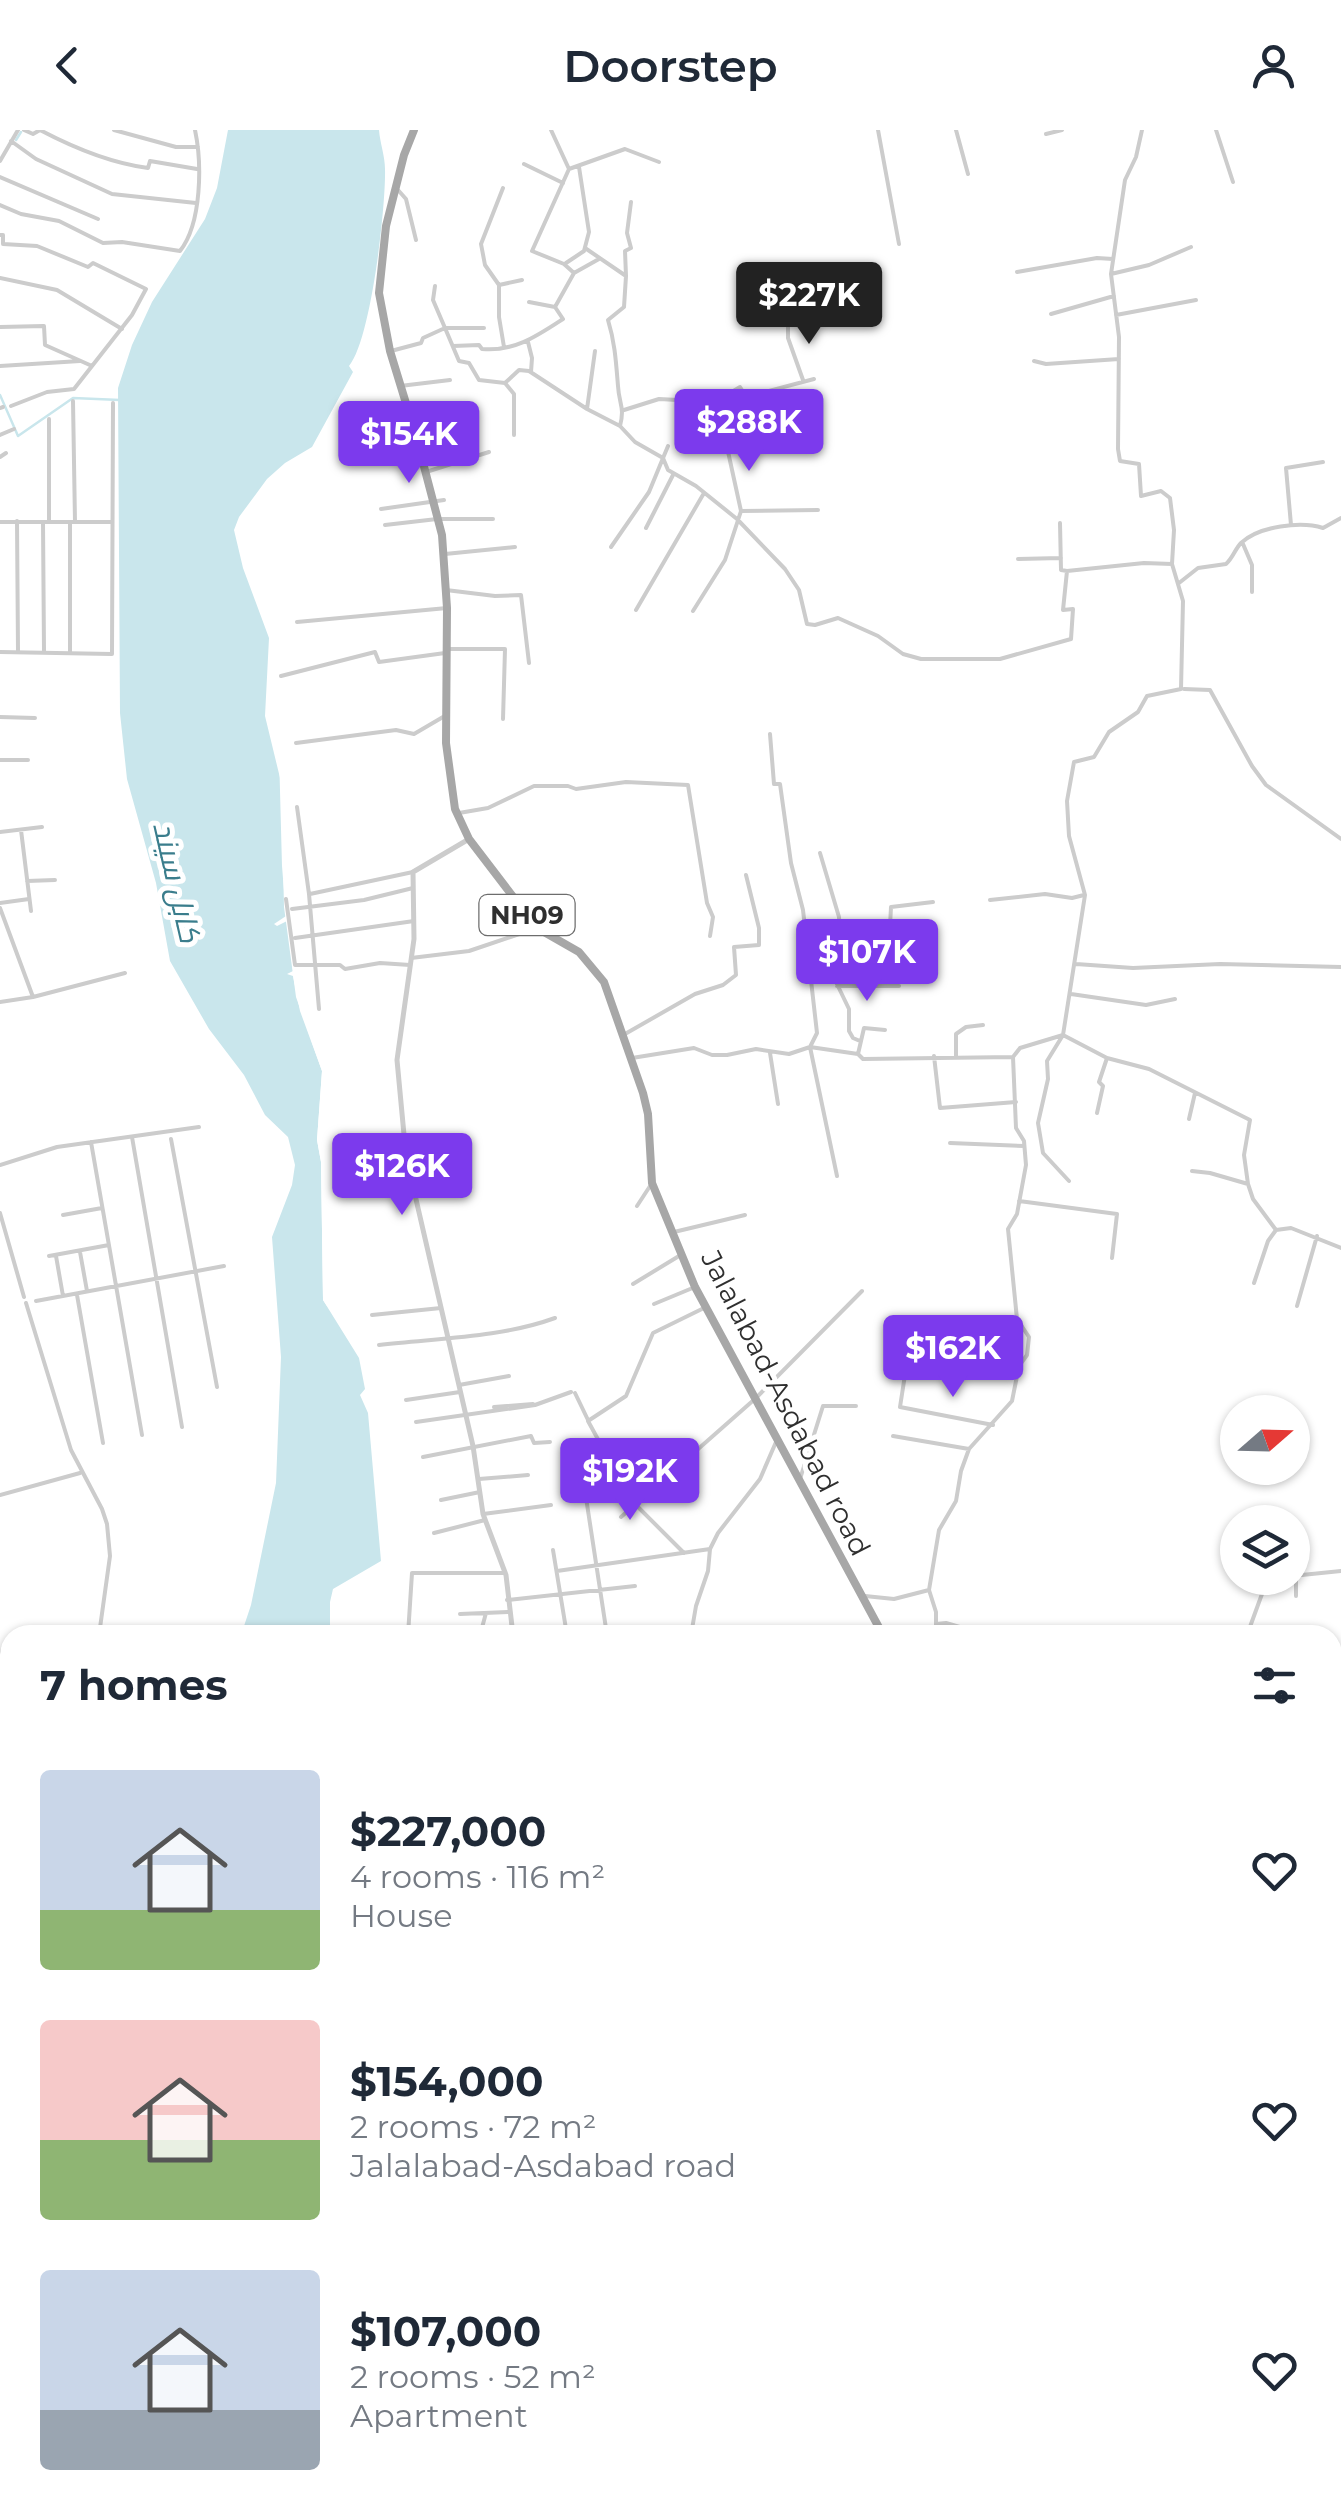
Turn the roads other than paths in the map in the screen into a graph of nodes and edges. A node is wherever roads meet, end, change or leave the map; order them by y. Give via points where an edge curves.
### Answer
1 (21, 130) edge
2 (40, 130) edge
3 (114, 130) edge
4 (194, 130) edge
5 (414, 130) edge
6 (551, 130) edge
7 (878, 130) edge
8 (956, 130) edge
9 (1062, 130) edge
10 (1142, 130) edge
11 (1216, 130) edge
12 (1046, 134) dead end
13 (11, 141) junction
14 (198, 147) junction
15 (0, 161) edge
16 (659, 162) dead end
17 (524, 164) dead end
18 (569, 168) junction
19 (576, 168) junction
20 (199, 170) junction
21 (968, 174) dead end
22 (0, 177) edge
23 (1233, 182) dead end
24 (562, 183) junction
25 (395, 186) junction
26 (503, 188) dead end
27 (631, 202) dead end
28 (196, 204) junction
29 (0, 205) edge
30 (98, 219) dead end
31 (0, 235) edge
32 (416, 240) dead end
33 (900, 244) dead end
34 (1191, 247) dead end
35 (585, 248) junction
36 (600, 259) junction
37 (1113, 260) junction
38 (564, 264) junction
39 (1017, 272) dead end
40 (574, 273) junction
41 (1111, 274) junction
42 (626, 276) junction
43 (0, 278) edge
44 (522, 280) dead end
45 (435, 286) dead end
46 (500, 286) junction
47 (1114, 296) junction
48 (1196, 300) dead end
49 (530, 302) dead end
50 (555, 306) junction
51 (792, 309) dead end
52 (1051, 314) dead end
53 (1116, 315) junction
54 (0, 327) edge
55 (446, 328) junction
56 (484, 328) dead end
57 (122, 329) junction
58 (528, 342) junction
59 (453, 346) junction
60 (504, 347) junction
61 (390, 351) junction
62 (595, 351) dead end
63 (1118, 359) junction
64 (82, 362) junction
65 (1034, 362) dead end
66 (0, 366) edge
67 (92, 366) junction
68 (531, 373) junction
69 (814, 379) dead end
70 (450, 380) dead end
71 (804, 380) junction
72 (504, 383) junction
73 (400, 386) junction
74 (73, 400) dead end
75 (113, 403) dead end
76 (12, 406) dead end
77 (586, 409) junction
78 (624, 410) junction
79 (48, 419) dead end
80 (620, 426) junction
81 (14, 429) dead end
82 (0, 434) edge
83 (514, 435) dead end
84 (668, 446) dead end
85 (728, 447) dead end
86 (489, 452) dead end
87 (663, 458) junction
88 (1323, 462) dead end
89 (426, 472) junction
90 (673, 474) junction
91 (704, 493) junction
92 (432, 500) junction
93 (444, 500) dead end
94 (381, 509) dead end
95 (818, 510) dead end
96 (741, 512) junction
97 (1341, 518) edge
98 (437, 519) junction
99 (493, 519) dead end
100 (737, 519) junction
101 (0, 522) edge
102 (17, 522) junction
103 (46, 522) junction
104 (73, 522) junction
105 (112, 522) junction
106 (1060, 523) dead end
107 (384, 525) dead end
108 (1292, 525) junction
109 (646, 528) dead end
110 (1242, 542) junction
111 (515, 546) dead end
112 (611, 547) dead end
113 (444, 554) junction
114 (1061, 558) junction
115 (1018, 559) dead end
116 (1172, 564) junction
117 (1067, 571) junction
118 (1179, 584) junction
119 (446, 590) junction
120 (1252, 592) dead end
121 (447, 608) junction
122 (636, 610) dead end
123 (693, 611) dead end
124 (297, 622) dead end
125 (0, 650) edge
126 (448, 651) junction
127 (18, 653) junction
128 (44, 653) junction
129 (70, 653) junction
130 (529, 663) dead end
131 (281, 676) dead end
132 (1182, 690) junction
133 (447, 714) junction
134 (0, 718) edge
135 (35, 718) dead end
136 (503, 720) dead end
137 (770, 734) dead end
138 (296, 742) dead end
139 (0, 760) edge
140 (28, 760) dead end
141 (297, 807) dead end
142 (457, 814) junction
143 (42, 827) dead end
144 (21, 830) junction
145 (0, 832) edge
146 (469, 839) junction
147 (1341, 839) edge
148 (820, 853) dead end
149 (413, 872) junction
150 (746, 874) dead end
151 (56, 880) dead end
152 (27, 881) junction
153 (413, 888) junction
154 (309, 894) junction
155 (1086, 895) junction
156 (286, 898) dead end
157 (30, 899) junction
158 (990, 900) dead end
159 (933, 902) dead end
160 (0, 905) edge
161 (292, 908) dead end
162 (310, 908) junction
163 (31, 911) dead end
164 (414, 921) junction
165 (537, 928) junction
166 (313, 936) junction
167 (710, 936) dead end
168 (294, 938) junction
169 (836, 950) junction
170 (410, 961) junction
171 (1076, 964) junction
172 (316, 966) junction
173 (1341, 967) edge
174 (124, 973) dead end
175 (837, 986) junction
176 (899, 986) dead end
177 (1071, 994) junction
178 (33, 997) junction
179 (1175, 1000) dead end
180 (0, 1002) edge
181 (318, 1010) dead end
182 (983, 1025) dead end
183 (884, 1030) dead end
184 (625, 1034) junction
185 (1064, 1035) junction
186 (860, 1041) junction
187 (810, 1047) junction
188 (770, 1053) junction
189 (858, 1054) junction
190 (934, 1056) junction
191 (956, 1057) junction
192 (1013, 1057) junction
193 (631, 1058) junction
194 (1107, 1058) junction
195 (1195, 1093) junction
196 (1016, 1102) junction
197 (778, 1104) dead end
198 (1097, 1113) dead end
199 (1189, 1120) dead end
200 (199, 1127) dead end
201 (132, 1136) junction
202 (172, 1139) dead end
203 (91, 1142) junction
204 (950, 1144) dead end
205 (1024, 1146) junction
206 (0, 1165) edge
207 (1192, 1171) dead end
208 (838, 1176) dead end
209 (1069, 1180) dead end
210 (652, 1183) junction
211 (1248, 1184) junction
212 (1019, 1201) junction
213 (636, 1206) dead end
214 (102, 1208) junction
215 (0, 1213) edge
216 (63, 1215) dead end
217 (745, 1215) dead end
218 (1276, 1230) junction
219 (674, 1232) junction
220 (1317, 1236) junction
221 (109, 1245) junction
222 (1341, 1248) edge
223 (79, 1250) junction
224 (683, 1254) junction
225 (1112, 1258) dead end
226 (224, 1266) dead end
227 (196, 1271) junction
228 (156, 1278) junction
229 (633, 1284) dead end
230 (1254, 1284) dead end
231 (116, 1286) junction
232 (696, 1287) junction
233 (862, 1290) dead end
234 (86, 1292) junction
235 (77, 1293) junction
236 (63, 1296) junction
237 (36, 1301) dead end
238 (654, 1304) dead end
239 (1298, 1306) dead end
240 (441, 1308) junction
241 (706, 1308) junction
242 (372, 1315) dead end
243 (556, 1318) dead end
244 (447, 1337) junction
245 (378, 1344) dead end
246 (910, 1349) dead end
247 (509, 1376) dead end
248 (217, 1387) dead end
249 (459, 1388) junction
250 (756, 1398) junction
251 (406, 1400) dead end
252 (856, 1406) dead end
253 (465, 1413) junction
254 (588, 1421) junction
255 (993, 1425) junction
256 (182, 1427) dead end
257 (142, 1435) dead end
258 (893, 1436) dead end
259 (778, 1440) junction
260 (550, 1442) dead end
261 (103, 1443) dead end
262 (473, 1446) junction
263 (968, 1449) junction
264 (423, 1457) dead end
265 (599, 1468) junction
266 (80, 1473) junction
267 (528, 1474) dead end
268 (800, 1478) junction
269 (478, 1479) junction
270 (480, 1492) junction
271 (0, 1495) edge
272 (441, 1500) dead end
273 (551, 1505) dead end
274 (636, 1505) junction
275 (484, 1517) junction
276 (622, 1517) dead end
277 (434, 1533) dead end
278 (710, 1549) junction
279 (553, 1550) dead end
280 (685, 1554) junction
281 (598, 1565) junction
282 (557, 1570) junction
283 (1341, 1571) edge
284 (505, 1573) junction
285 (1310, 1574) edge
286 (635, 1586) dead end
287 (602, 1590) junction
288 (929, 1590) junction
289 (560, 1595) junction
290 (1261, 1595) edge
291 (862, 1596) junction
292 (507, 1600) junction
293 (508, 1612) junction
294 (486, 1613) junction
295 (460, 1614) dead end
296 (936, 1624) joint
297 (100, 1625) edge
298 (409, 1625) edge
299 (483, 1625) edge
300 (511, 1625) edge
301 (564, 1625) edge
302 (606, 1625) edge
303 (693, 1625) edge
304 (878, 1625) edge
305 (953, 1625) edge
306 (1250, 1625) edge

1 - 2 street
1 - 13 street
2 - 20 street via 124,164 148,168 150,161
3 - 14 street
4 - 14 street
5 - 25 main road, Jalalabad-Asdabad road / NH09
6 - 18 street
7 - 33 street
8 - 21 street
9 - 12 street
10 - 37 street via 1125,180
11 - 23 street
13 - 15 street
13 - 28 street via 112,194
14 - 20 street
16 - 19 street via 625,149
17 - 24 street
18 - 19 street
18 - 24 street
19 - 35 street via 589,232
20 - 28 street
22 - 30 street
24 - 38 street via 532,251
25 - 32 street via 406,199
25 - 61 main road, Jalalabad-Asdabad road / NH09 via 379,293
26 - 46 street via 481,244 485,265
27 - 42 street
28 - 29 street via 180,251 102,243 59,221
31 - 57 street via 3,244 37,246 88,267 92,263 146,289
34 - 41 street
35 - 36 street
35 - 38 street
36 - 40 street
36 - 42 street
37 - 39 street
37 - 41 street
38 - 40 street
40 - 50 street
41 - 47 street
42 - 78 street via 624,307 608,320
43 - 57 street via 58,290
44 - 46 street
45 - 55 street via 433,300
46 - 60 street
47 - 52 street
47 - 53 street
48 - 53 street
49 - 50 street
50 - 58 street via 563,319
51 - 71 street via 788,338
53 - 63 street
54 - 64 street via 44,326 45,345
55 - 56 street
55 - 59 street
55 - 61 street
57 - 67 street
58 - 60 street
58 - 68 street
59 - 60 street
59 - 72 street via 458,361 469,363 479,380
61 - 73 main road, Jalalabad-Asdabad road / NH09
62 - 77 street
63 - 65 street
63 - 116 street via 1120,461 1139,464 1140,496 1161,491 1170,498
64 - 66 street
64 - 67 street
67 - 76 street via 74,389
68 - 72 street via 519,370
68 - 77 street
69 - 71 street
70 - 73 street
71 - 78 street via 746,397 740,387 715,402 659,399
72 - 83 street via 514,394
73 - 89 main road, Jalalabad-Asdabad road / NH09
74 - 104 street
75 - 105 street
77 - 80 street
78 - 80 street
79 - 103 street
80 - 87 street
81 - 82 street
84 - 87 street
85 - 96 street
86 - 89 street
87 - 90 street
87 - 112 street via 649,492
88 - 108 street via 1286,468
89 - 92 main road, Jalalabad-Asdabad road / NH09
90 - 91 street
90 - 109 street
91 - 100 street
91 - 122 street
92 - 93 street
92 - 94 street
92 - 98 main road, Jalalabad-Asdabad road / NH09
95 - 96 street
96 - 100 street
97 - 108 street via 1323,528
98 - 99 street
98 - 107 street
98 - 113 main road, Jalalabad-Asdabad road / NH09
100 - 117 street via 799,590 807,624 838,618 921,659 1000,659 1071,639 1073,609 1063,610
100 - 123 street via 725,560
101 - 102 street
102 - 103 street
102 - 127 street
103 - 104 street
103 - 128 street
104 - 105 street
104 - 129 street
105 - 129 street via 112,654
106 - 114 street
108 - 110 street
110 - 118 street via 1230,562 1198,568
110 - 120 street via 1252,565
111 - 113 street
113 - 119 main road, Jalalabad-Asdabad road / NH09
114 - 115 street
114 - 117 street via 1061,570
116 - 117 street
116 - 118 street
118 - 132 street
119 - 121 main road, Jalalabad-Asdabad road / NH09
119 - 130 street via 521,595
121 - 124 street
121 - 126 main road, Jalalabad-Asdabad road / NH09
125 - 127 street
126 - 131 street via 378,662 376,652
126 - 133 main road, Jalalabad-Asdabad road / NH09
126 - 136 street via 505,649
127 - 128 street
128 - 129 street
132 - 147 street via 1210,690 1266,785
132 - 155 street via 1148,696 1138,712 1108,732 1094,757 1074,762 1069,836
133 - 138 street via 414,734 396,730
133 - 142 main road, Jalalabad-Asdabad road / NH09
134 - 135 street
137 - 187 street via 774,784 780,784 803,910 817,1033
139 - 140 street
141 - 154 street
142 - 146 main road, Jalalabad-Asdabad road / NH09
142 - 167 street via 534,786 688,785 713,917
143 - 144 street
144 - 145 street
144 - 152 street
146 - 149 street
146 - 165 main road, Jalalabad-Asdabad road / NH09
148 - 169 street via 839,917
149 - 153 street
149 - 154 street
150 - 184 street via 759,945 734,946 736,975 723,985
151 - 152 street
152 - 157 street
153 - 162 street
153 - 164 street
154 - 162 street
155 - 158 street
155 - 171 street
156 - 168 street
157 - 160 street
157 - 163 street
159 - 169 street via 891,907 889,945
160 - 178 street
161 - 162 street
162 - 166 street
164 - 166 street
164 - 170 street
165 - 170 street via 469,951
165 - 184 main road, Jalalabad-Asdabad road / NH09 via 588,961
166 - 168 street
166 - 172 street
168 - 172 street via 295,965
169 - 175 street
170 - 172 street
170 - 240 street via 396,1060 406,1156
171 - 173 street
171 - 177 street
172 - 181 street
174 - 178 street
175 - 176 street
175 - 186 street via 849,1008 849,1031
177 - 179 street via 1146,1005
177 - 185 street
178 - 180 street
182 - 191 street via 956,1034
183 - 186 street via 864,1028
184 - 193 main road, Jalalabad-Asdabad road / NH09
185 - 192 street via 1020,1048
185 - 194 street
185 - 209 street via 1047,1061 1038,1123 1044,1153
186 - 189 street
187 - 188 street
187 - 189 street
187 - 208 street
188 - 193 street via 727,1056 694,1048
188 - 197 street
189 - 190 street
190 - 191 street
190 - 196 street via 940,1108
191 - 192 street
192 - 196 street
193 - 210 main road, Jalalabad-Asdabad road / NH09 via 648,1114
194 - 195 street via 1149,1069
194 - 198 street
195 - 199 street
195 - 211 street via 1250,1120
196 - 205 street
200 - 201 street
201 - 203 street
201 - 228 street
202 - 227 street
203 - 206 street
203 - 214 street
204 - 205 street
205 - 212 street
207 - 211 street
210 - 213 street
210 - 219 main road, Jalalabad-Asdabad road / NH09
211 - 218 street
212 - 225 street via 1117,1214
212 - 255 street via 1008,1229 1027,1355 1012,1401
214 - 216 street
214 - 221 street
215 - 266 street
217 - 219 street
218 - 220 street
218 - 230 street
219 - 224 main road, Jalalabad-Asdabad road / NH09
220 - 222 street
220 - 239 street
221 - 223 street
221 - 231 street
223 - 234 street
223 - 236 street via 52,1255
224 - 229 street
224 - 232 main road, Jalalabad-Asdabad road / NH09
226 - 227 street
227 - 228 street
227 - 248 street
228 - 231 street
228 - 256 street
231 - 234 street
231 - 257 street
232 - 238 street
232 - 241 main road, Jalalabad-Asdabad road / NH09
233 - 250 street
234 - 235 street
235 - 236 street
235 - 261 street
236 - 237 street
240 - 242 street
240 - 244 street
241 - 250 main road, Jalalabad-Asdabad road / NH09
241 - 254 street via 653,1333 626,1396
243 - 244 street
244 - 245 street
244 - 249 street
246 - 255 street via 900,1407
247 - 249 street
249 - 251 street
249 - 253 street
250 - 259 main road, Jalalabad-Asdabad road / NH09
250 - 274 street
252 - 268 street via 823,1406
253 - 253 street via 416,1422
253 - 254 street via 535,1405 573,1392
253 - 262 street
254 - 265 street via 606,1454
255 - 263 street
258 - 263 street
259 - 268 main road, Jalalabad-Asdabad road / NH09
259 - 278 street via 760,1479
260 - 262 street via 534,1443 530,1436
262 - 264 street
262 - 269 street
263 - 288 street via 956,1501 934,1548
265 - 274 street
265 - 281 street via 586,1491
266 - 271 street
266 - 297 street via 106,1524 110,1556
267 - 269 street
268 - 291 main road, Jalalabad-Asdabad road / NH09
269 - 270 street
270 - 272 street
270 - 275 street
273 - 275 street
274 - 276 street
274 - 280 street
275 - 277 street
275 - 284 street
278 - 280 street
278 - 303 street
279 - 282 street
280 - 281 street
281 - 282 street
281 - 287 street
282 - 289 street
283 - 285 street
284 - 292 street
284 - 298 street via 412,1573
286 - 287 street
287 - 289 street
287 - 302 street
288 - 291 street via 894,1599
288 - 296 street
289 - 292 street
289 - 301 street
290 - 306 street
291 - 304 main road, Jalalabad-Asdabad road / NH09
292 - 293 street
293 - 294 street
293 - 300 street
294 - 295 street
294 - 299 street
296 - 305 street

